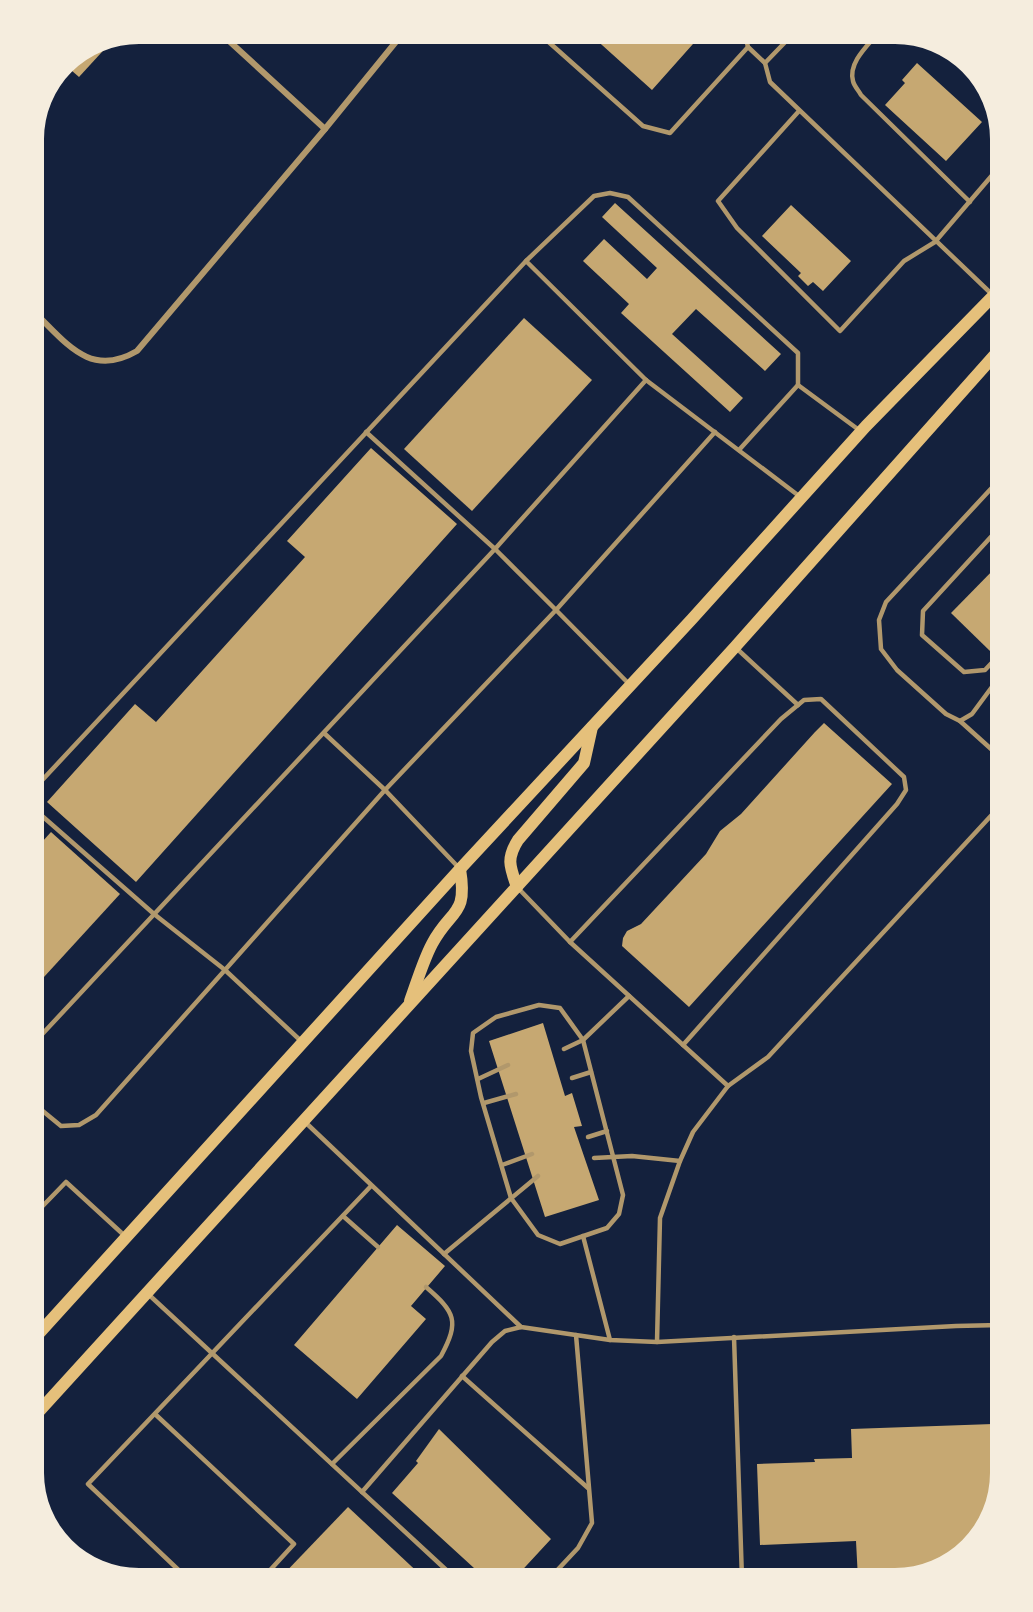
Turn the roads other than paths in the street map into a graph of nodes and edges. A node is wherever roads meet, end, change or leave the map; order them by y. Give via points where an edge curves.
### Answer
1 (232, 44) edge
2 (394, 44) edge
3 (551, 44) edge
4 (747, 44) edge
5 (783, 44) edge
6 (869, 44) edge
7 (748, 47) junction
8 (765, 63) junction
9 (799, 111) junction
10 (325, 129) junction
11 (989, 179) edge
12 (970, 202) junction
13 (935, 242) junction
14 (526, 261) junction
15 (989, 288) edge
16 (989, 305) edge
17 (44, 322) edge
18 (989, 361) edge
19 (646, 380) junction
20 (798, 385) junction
21 (366, 432) junction
22 (715, 432) junction
23 (861, 432) junction
24 (739, 450) junction
25 (989, 491) edge
26 (801, 498) junction
27 (989, 539) edge
28 (495, 549) junction
29 (556, 610) junction
30 (735, 647) junction
31 (989, 666) edge
32 (630, 685) junction
33 (989, 691) edge
34 (798, 705) junction
35 (960, 721) junction
36 (592, 726) junction
37 (324, 733) junction
38 (989, 747) edge
39 (44, 778) edge
40 (385, 790) junction
41 (44, 818) edge
42 (989, 818) edge
43 (460, 869) junction
44 (517, 887) junction
45 (154, 914) junction
46 (570, 942) junction
47 (225, 970) junction
48 (629, 996) junction
49 (407, 1007) junction
50 (44, 1032) edge
51 (583, 1040) junction
52 (303, 1043) junction
53 (683, 1044) junction
54 (564, 1049) dead end
55 (508, 1065) dead end
56 (591, 1072) junction
57 (572, 1078) dead end
58 (478, 1079) junction
59 (728, 1086) junction
60 (516, 1094) dead end
61 (484, 1103) junction
62 (44, 1112) edge
63 (304, 1121) junction
64 (607, 1131) junction
65 (588, 1137) dead end
66 (532, 1154) dead end
67 (613, 1157) junction
68 (594, 1158) dead end
69 (680, 1161) junction
70 (502, 1165) junction
71 (538, 1176) dead end
72 (371, 1186) junction
73 (511, 1198) junction
74 (44, 1205) edge
75 (343, 1216) junction
76 (583, 1236) junction
77 (127, 1237) junction
78 (378, 1247) dead end
79 (444, 1254) junction
80 (426, 1287) dead end
81 (147, 1293) junction
82 (989, 1325) edge
83 (44, 1328) edge
84 (521, 1328) junction
85 (576, 1335) junction
86 (734, 1337) junction
87 (610, 1340) junction
88 (657, 1342) junction
89 (212, 1354) junction
90 (462, 1376) junction
91 (44, 1406) edge
92 (155, 1414) junction
93 (332, 1464) junction
94 (589, 1488) junction
95 (362, 1492) junction
96 (176, 1568) edge
97 (272, 1568) edge
98 (444, 1568) edge
99 (559, 1568) edge
100 (742, 1568) edge

1 - 10 street
2 - 10 street
3 - 7 lane via 643,126 670,133
4 - 7 lane
5 - 8 lane
6 - 12 lane via 853,69 853,81 861,94
7 - 8 lane
8 - 9 lane via 770,82
9 - 13 lane
9 - 13 lane via 718,201 737,228 840,331 904,261
10 - 17 street via 137,351 111,361 94,360 76,353
11 - 12 lane
12 - 13 lane
13 - 15 lane
14 - 19 lane
14 - 20 lane via 594,196 610,193 627,197 798,353
14 - 21 lane
16 - 23 main road
18 - 30 main road
19 - 22 lane
19 - 28 lane
20 - 23 lane
20 - 24 lane
21 - 28 lane
21 - 39 lane
22 - 24 lane
22 - 29 lane
23 - 26 main road
24 - 26 lane
25 - 35 lane via 886,602 879,620 881,649 897,670 946,714
26 - 32 main road
27 - 31 lane via 923,612 922,635 964,672 985,670
28 - 29 lane
28 - 37 lane
29 - 32 lane
29 - 40 lane
30 - 34 lane
30 - 44 main road
32 - 36 main road
33 - 35 lane via 972,714
34 - 46 lane
34 - 53 lane via 804,700 821,699 904,777 906,790
35 - 38 lane
36 - 43 main road
36 - 44 main road via 584,763 510,852 509,864
37 - 40 lane
37 - 45 lane
40 - 43 lane
40 - 47 lane
41 - 45 lane
42 - 59 lane via 768,1057
43 - 49 main road via 461,904 432,943
43 - 52 main road
44 - 46 lane
44 - 49 main road
45 - 47 lane
45 - 50 lane
46 - 48 lane
47 - 52 lane
47 - 62 lane via 96,1115 79,1125 61,1126
48 - 51 lane
48 - 53 lane
49 - 63 main road
51 - 54 lane
51 - 56 lane
51 - 58 lane via 561,1008 539,1005 496,1017 473,1033 471,1051
52 - 77 main road
53 - 59 lane
55 - 58 lane
56 - 57 lane
56 - 64 lane
58 - 61 lane
59 - 69 lane via 693,1132
60 - 61 lane
61 - 70 lane
63 - 72 lane
63 - 81 main road
64 - 65 lane
64 - 67 lane
66 - 70 lane
67 - 68 lane
67 - 69 lane
67 - 76 lane via 623,1195 619,1214 607,1228
69 - 88 lane via 660,1218
70 - 73 lane
71 - 73 lane
72 - 75 lane
72 - 79 lane
73 - 76 lane via 538,1235 560,1244
73 - 79 lane
74 - 77 lane via 66,1182
75 - 78 lane
75 - 89 lane
76 - 87 lane
77 - 83 main road
79 - 84 lane
80 - 93 lane via 444,1303 454,1321 441,1356
81 - 89 lane
81 - 91 main road
82 - 86 lane
84 - 85 lane
84 - 90 lane via 506,1331 492,1342
85 - 87 lane
85 - 94 lane
86 - 88 lane
86 - 100 lane
87 - 88 lane
89 - 92 lane
89 - 93 lane
90 - 94 lane
90 - 95 lane
92 - 96 lane via 88,1484
92 - 97 lane via 294,1544
93 - 95 lane
94 - 99 lane via 592,1523 578,1548
95 - 98 lane

